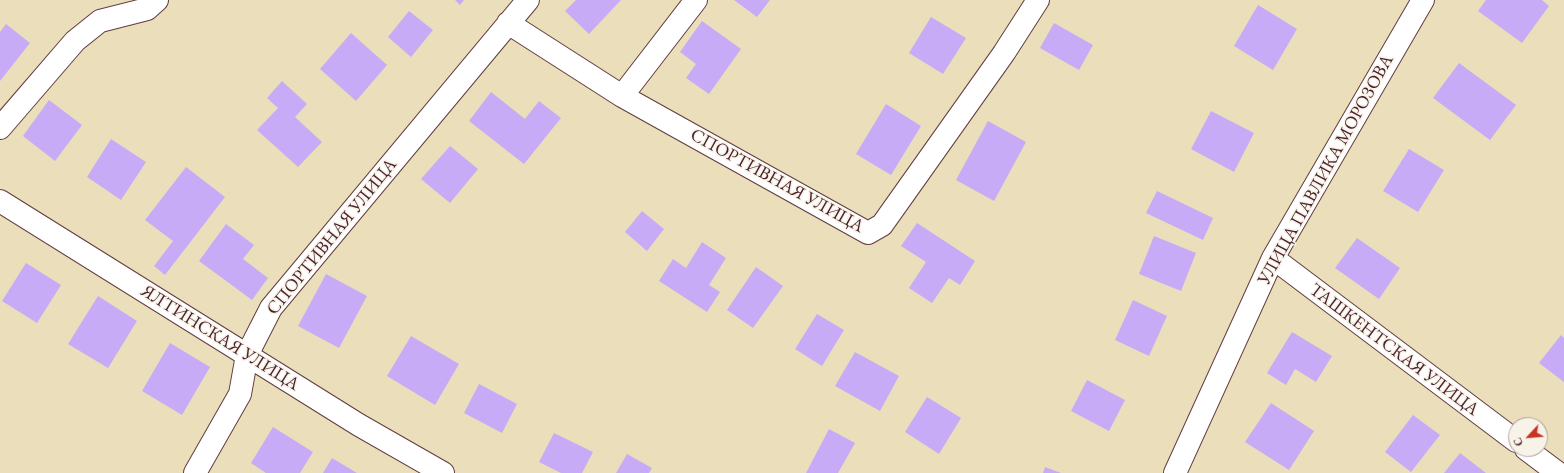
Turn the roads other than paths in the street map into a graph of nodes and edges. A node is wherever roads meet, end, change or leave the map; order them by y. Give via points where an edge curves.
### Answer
1 (157, 0) edge
2 (528, 0) edge
3 (696, 0) edge
4 (1038, 0) edge
5 (1423, 0) edge
6 (508, 23) junction
7 (622, 96) junction
8 (0, 128) edge
9 (0, 201) edge
10 (1273, 258) junction
11 (247, 355) junction
12 (1508, 435) edge
13 (1537, 457) edge
14 (195, 473) edge
15 (442, 473) edge
16 (1176, 473) edge
17 (1558, 473) edge

1 - 8 street via 147,8 100,20 76,41
2 - 6 street, СПОРТИВНАЯ УЛИЦА
3 - 7 street
4 - 7 street, СПОРТИВНАЯ УЛИЦА via 1004,53 882,225 868,233
5 - 10 street, УЛИЦА ПАВЛИКА МОРОЗОВА
6 - 7 street, СПОРТИВНАЯ УЛИЦА
6 - 11 street, СПОРТИВНАЯ УЛИЦА via 271,308
9 - 11 street, ЯЛТИНСКАЯ УЛИЦА
10 - 12 street, ТАШКЕНТСКАЯ УЛИЦА
10 - 16 street, УЛИЦА ПАВЛИКА МОРОЗОВА
11 - 14 street, СПОРТИВНАЯ УЛИЦА via 240,394
11 - 15 street, ЯЛТИНСКАЯ УЛИЦА
13 - 17 street

